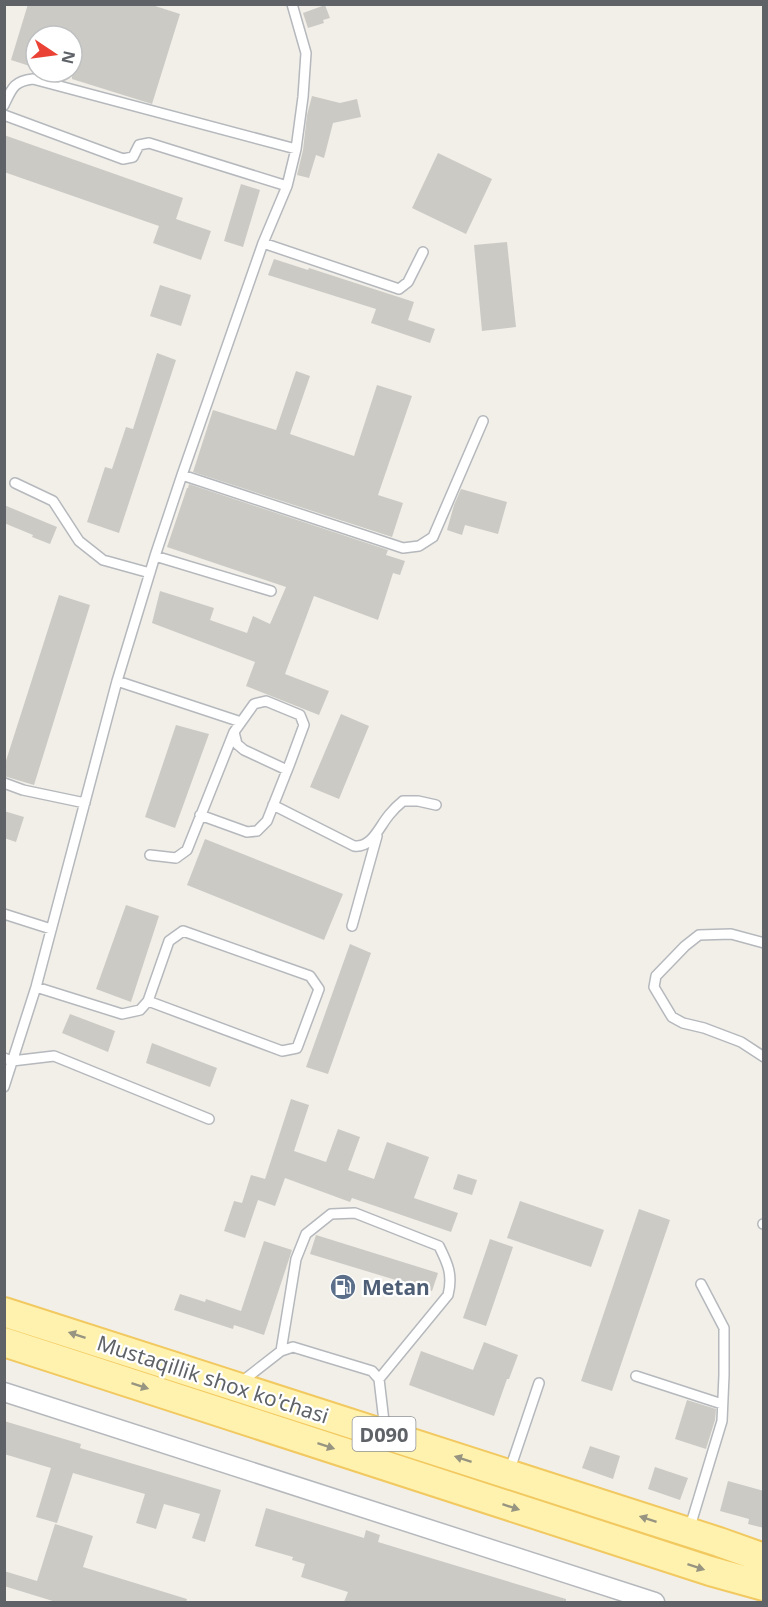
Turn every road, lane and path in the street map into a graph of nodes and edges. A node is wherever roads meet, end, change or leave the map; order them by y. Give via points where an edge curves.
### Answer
1 (292, 4) edge
2 (8, 86) edge
3 (4, 105) edge
4 (4, 115) edge
5 (296, 149) junction
6 (286, 186) junction
7 (264, 243) junction
8 (423, 252) dead end
9 (483, 421) dead end
10 (182, 475) junction
11 (15, 483) dead end
12 (155, 556) junction
13 (150, 573) junction
14 (271, 591) dead end
15 (117, 681) junction
16 (241, 722) junction
17 (234, 732) junction
18 (287, 770) junction
19 (4, 783) edge
20 (85, 803) junction
21 (273, 805) junction
22 (436, 805) dead end
23 (200, 815) junction
24 (379, 829) junction
25 (150, 855) dead end
26 (4, 914) edge
27 (352, 926) dead end
28 (51, 929) junction
29 (764, 944) edge
30 (36, 987) junction
31 (148, 1001) junction
32 (764, 1057) edge
33 (8, 1059) edge
34 (4, 1087) edge
35 (209, 1119) dead end
36 (701, 1284) dead end
37 (4, 1312) edge
38 (4, 1342) edge
39 (282, 1351) junction
40 (636, 1376) dead end
41 (379, 1379) junction
42 (539, 1383) dead end
43 (235, 1386) junction
44 (4, 1392) edge
45 (722, 1404) junction
46 (385, 1434) junction
47 (508, 1474) junction
48 (688, 1532) junction
49 (764, 1558) edge
50 (764, 1586) edge
51 (655, 1602) edge

1 - 5 lane via 306,53
2 - 3 lane
2 - 5 lane via 33,79
4 - 6 lane via 123,159 134,157 139,145 149,143
5 - 6 lane
6 - 7 lane
7 - 8 lane via 399,289 408,282
7 - 10 lane
9 - 10 lane via 433,537 419,546 403,548
10 - 12 lane
11 - 13 lane via 53,501 79,541 103,560
12 - 13 lane
12 - 14 lane
13 - 15 lane
15 - 16 lane
15 - 20 lane
16 - 17 lane
16 - 18 lane via 254,704 266,701 300,716 304,725
17 - 18 lane via 237,744 244,750
17 - 23 lane
18 - 21 lane
19 - 20 lane
20 - 28 lane
21 - 23 lane via 267,821 257,831 247,832
21 - 24 lane via 354,846 368,844
22 - 24 lane via 403,801
23 - 25 lane via 187,850 176,858
24 - 27 lane
26 - 28 lane
28 - 30 lane
29 - 32 lane via 731,934 699,935 656,976 654,987 672,1017 741,1042
30 - 31 lane via 122,1014 140,1010
30 - 33 lane
31 - 31 lane via 169,941 183,931 310,976 319,989 297,1048 282,1051
33 - 34 lane
33 - 35 lane via 54,1056
36 - 45 lane via 724,1328
43 -> 37 main road, Mustaqillik shox ko'chasi / D090
38 -> 50 main road, Mustaqillik shox ko'chasi / D090 via 698,1568
39 - 41 lane via 293,1347 372,1371
39 - 41 lane via 296,1259 306,1234 331,1214 355,1213 439,1246 448,1264 451,1283 448,1295
39 - 43 lane
40 - 45 lane
41 - 46 lane
42 - 47 lane
43 - 46 main road, Mustaqillik shox ko'chasi / D090
44 - 51 street
45 - 48 lane via 722,1421
47 -> 46 main road, Mustaqillik shox ko'chasi / D090
48 -> 47 main road, Mustaqillik shox ko'chasi / D090
48 - 49 main road, Mustaqillik shox ko'chasi / D090

